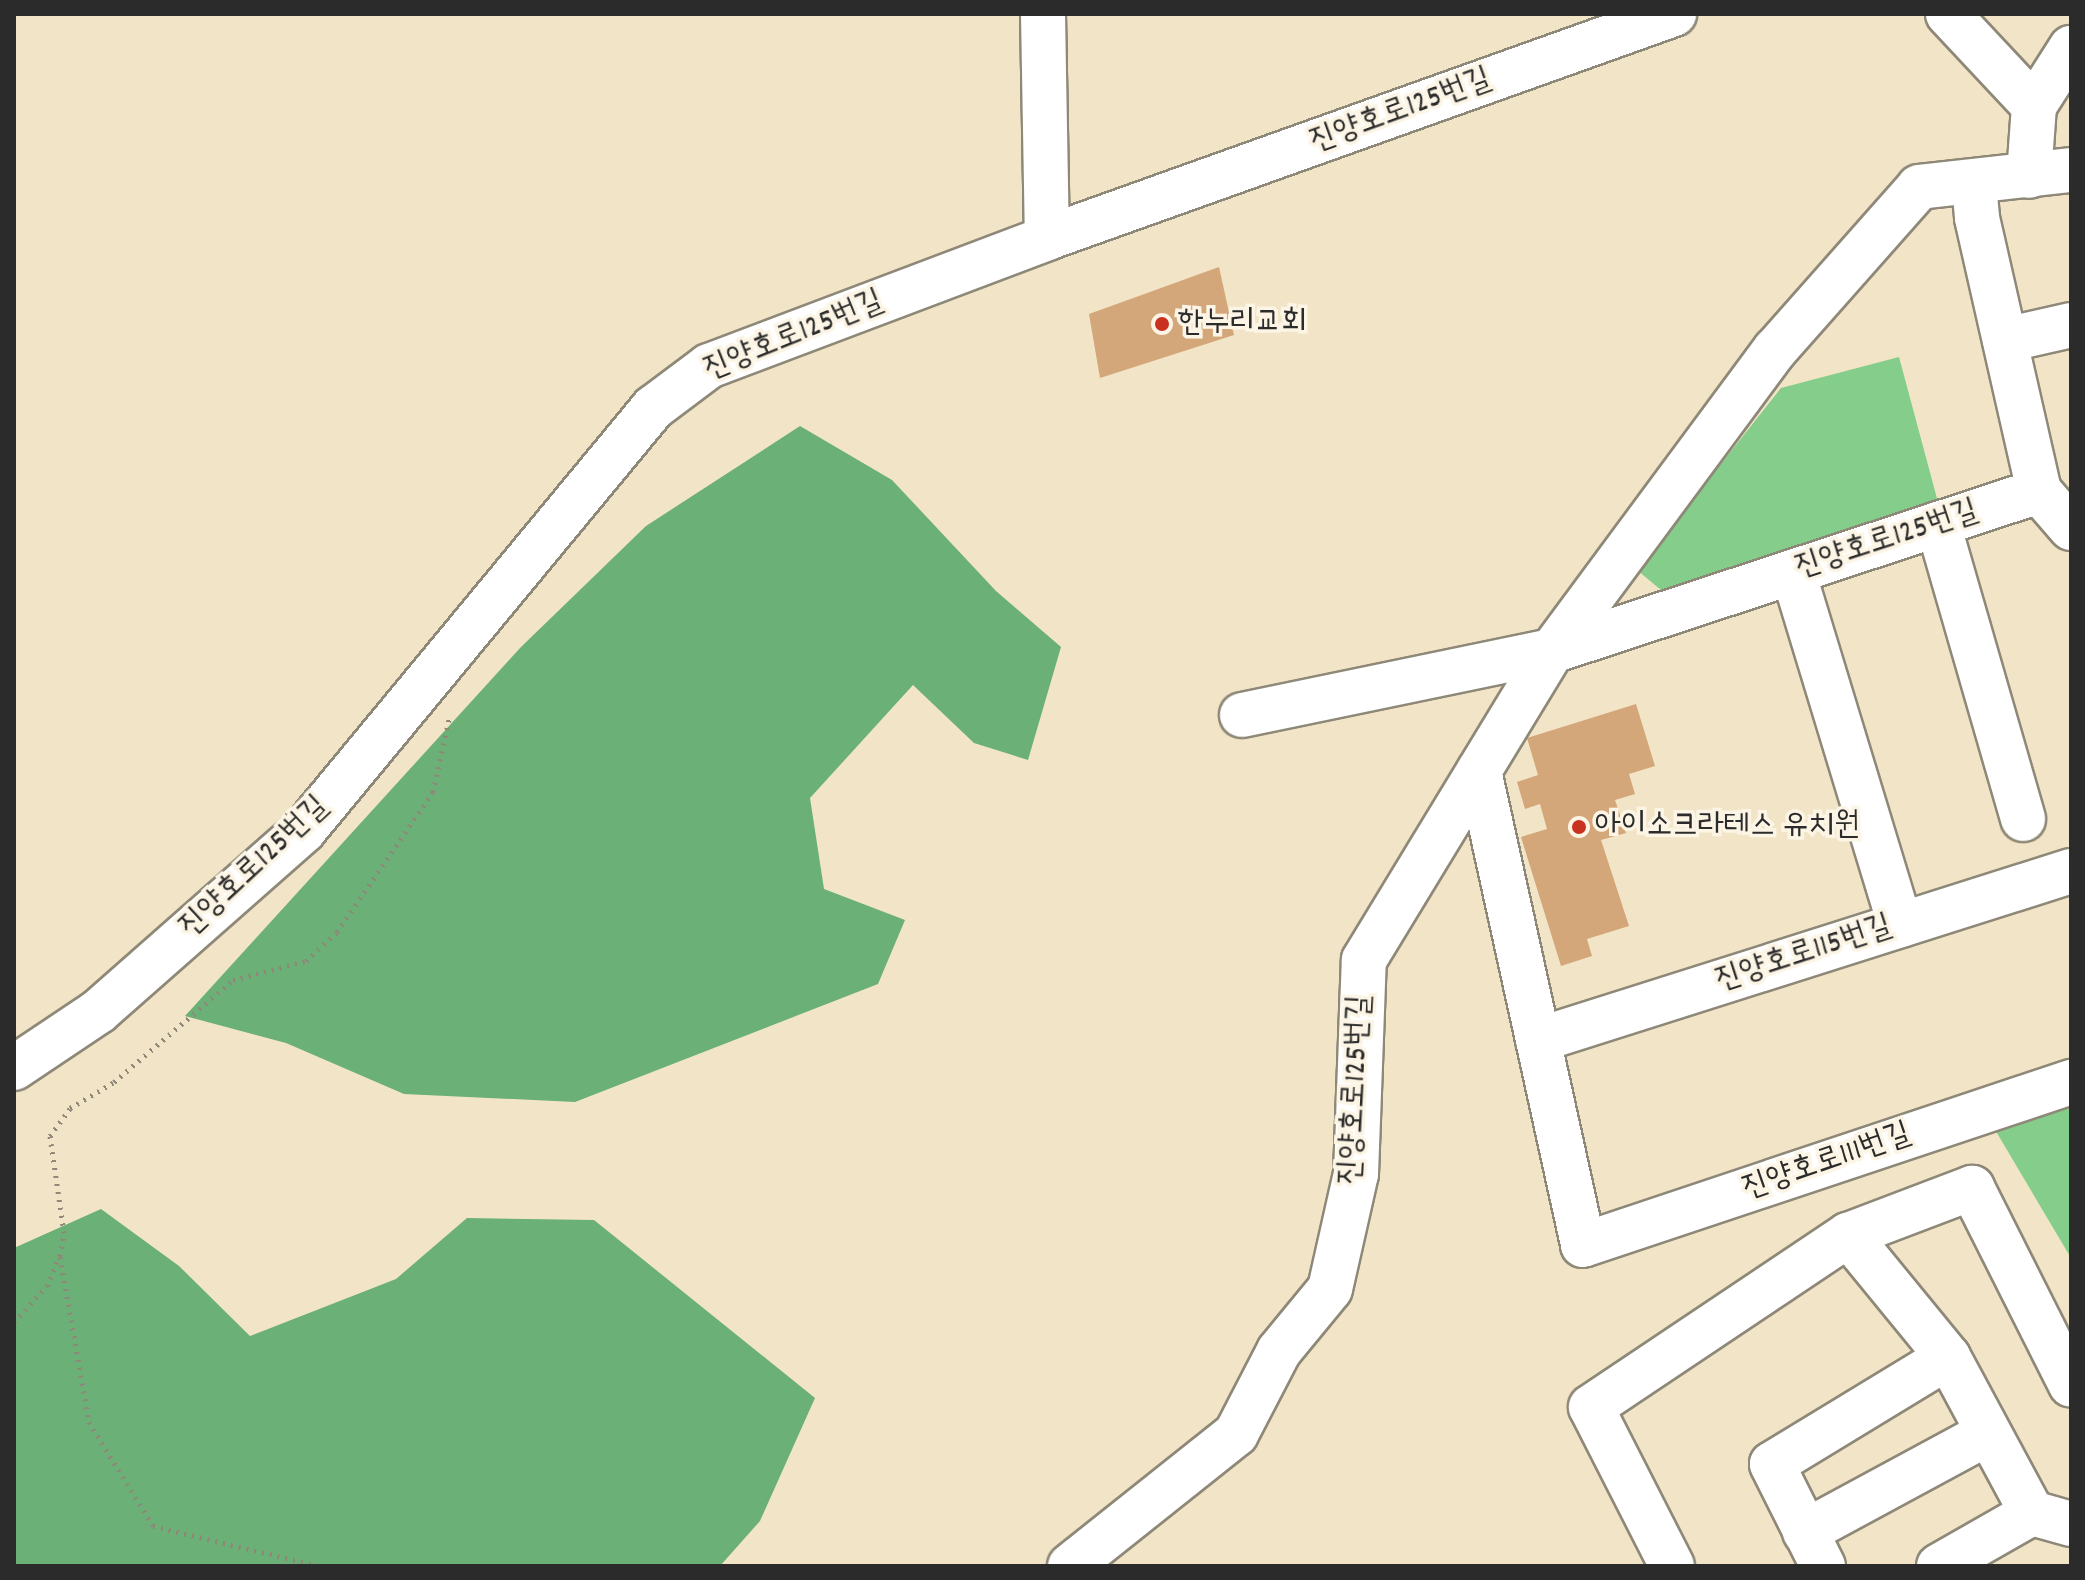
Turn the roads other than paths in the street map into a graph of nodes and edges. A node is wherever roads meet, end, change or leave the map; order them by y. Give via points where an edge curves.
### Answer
1 (1043, 14) edge
2 (1674, 14) edge
3 (1948, 14) edge
4 (2071, 48) edge
5 (2034, 106) junction
6 (2050, 173) edge
7 (1974, 183) junction
8 (1047, 238) junction
9 (2071, 325) edge
10 (2005, 340) junction
11 (2039, 491) junction
12 (1938, 524) junction
13 (2071, 528) edge
14 (1793, 572) junction
15 (1552, 651) junction
16 (1242, 715) dead end
17 (1479, 771) junction
18 (2023, 819) dead end
19 (2071, 871) edge
20 (1900, 925) junction
21 (1538, 1040) junction
22 (14, 1068) edge
23 (2071, 1082) edge
24 (1848, 1235) junction
25 (1948, 1357) junction
26 (2071, 1385) edge
27 (1988, 1433) junction
28 (2051, 1518) edge
29 (1814, 1549) edge
30 (1070, 1566) edge
31 (1672, 1566) edge
32 (1939, 1566) edge

1 - 8 street
2 - 8 street, 진양호로125번길
3 - 5 street
4 - 5 street
5 - 6 street, 진양호로125번길
6 - 7 street, 진양호로125번길
7 - 10 street
7 - 15 street, 진양호로125번길 via 1919,187 1775,350
8 - 22 street, 진양호로125번길 via 709,366 653,408 304,830 99,1011
9 - 10 street
10 - 11 street
11 - 12 street, 진양호로125번길
11 - 13 street
12 - 14 street, 진양호로125번길
12 - 18 street
14 - 15 street, 진양호로125번길
14 - 20 street
15 - 16 street
15 - 17 street, 진양호로125번길
17 - 21 street
17 - 30 street, 진양호로125번길 via 1364,960 1356,1174 1330,1289 1279,1351 1236,1434
19 - 20 street, 진양호로115번길
20 - 21 street, 진양호로115번길
21 - 23 street, 진양호로111번길 via 1583,1245
24 - 25 street
24 - 26 street via 1972,1188
24 - 31 street via 1591,1407
25 - 27 street
25 - 29 street via 1772,1464
27 - 28 street
27 - 29 street
28 - 32 street

